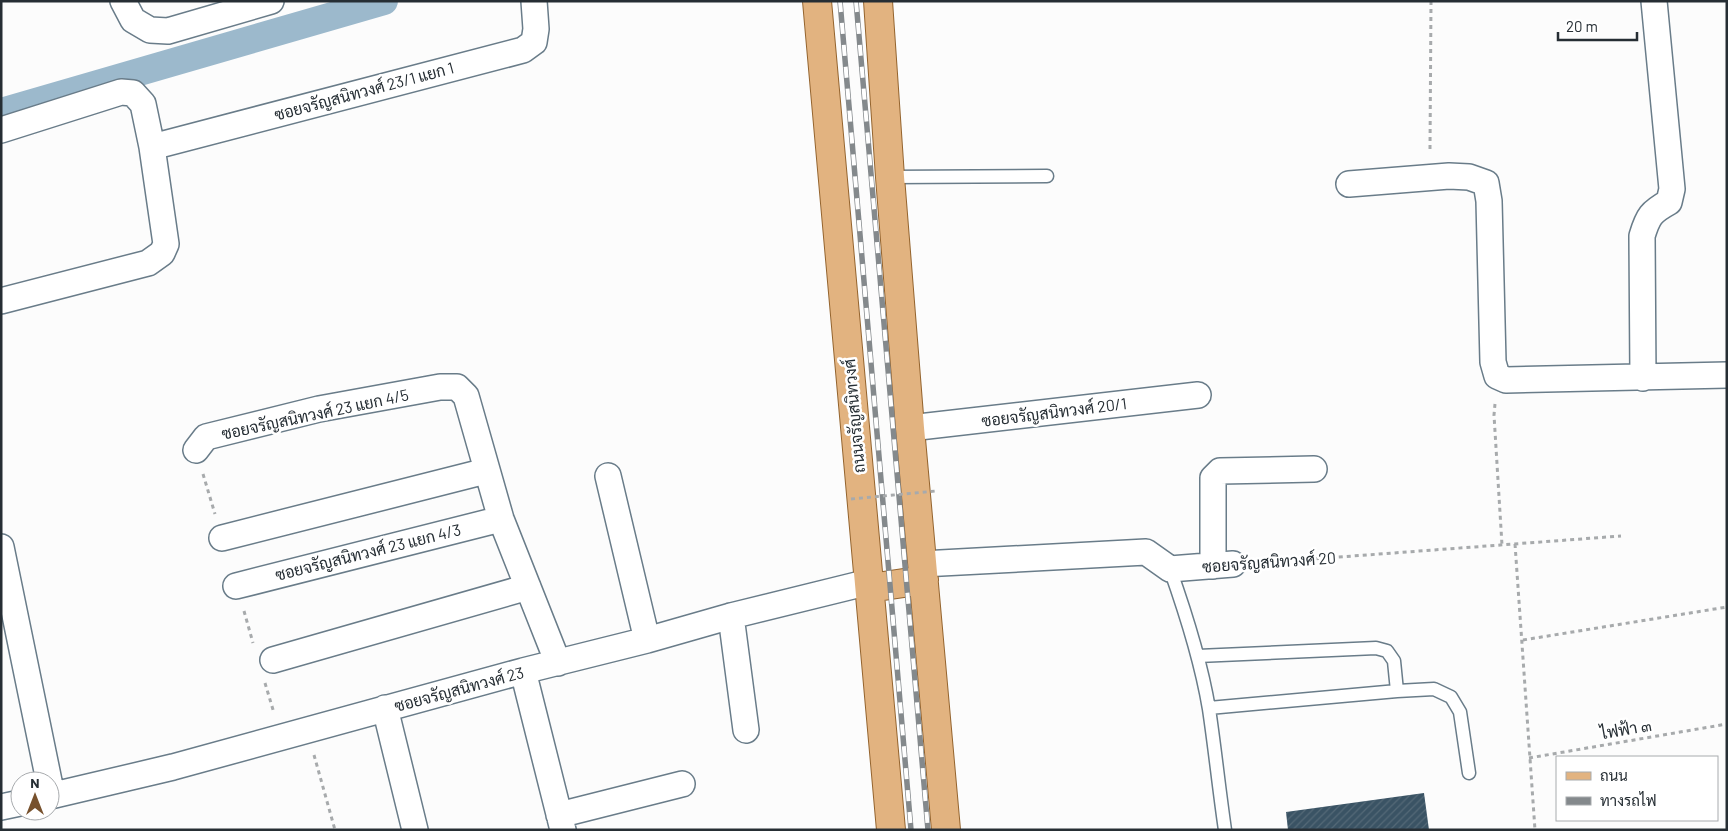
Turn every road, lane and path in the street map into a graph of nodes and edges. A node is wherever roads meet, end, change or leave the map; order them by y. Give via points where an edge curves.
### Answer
1 (123, 1) edge
2 (271, 1) edge
3 (534, 1) edge
4 (817, 1) edge
5 (878, 1) edge
6 (1431, 1) edge
7 (1654, 1) edge
8 (1, 130) edge
9 (152, 146) junction
10 (1430, 149) dead end
11 (1047, 176) dead end
12 (890, 177) junction
13 (1350, 184) dead end
14 (1, 301) edge
15 (1727, 375) edge
16 (1497, 376) junction
17 (1643, 378) junction
18 (1198, 395) dead end
19 (910, 428) junction
20 (196, 450) dead end
21 (1314, 469) dead end
22 (486, 471) junction
23 (608, 476) dead end
24 (936, 491) dead end
25 (851, 499) dead end
26 (501, 519) junction
27 (1621, 536) dead end
28 (222, 538) dead end
29 (1515, 544) junction
30 (1502, 545) junction
31 (1, 547) edge
32 (1223, 565) junction
33 (1170, 569) junction
34 (923, 572) junction
35 (869, 585) junction
36 (236, 586) dead end
37 (528, 587) junction
38 (1727, 606) edge
39 (731, 616) junction
40 (647, 640) junction
41 (1523, 640) junction
42 (1198, 656) junction
43 (273, 660) dead end
44 (558, 664) junction
45 (523, 671) junction
46 (1397, 691) junction
47 (385, 708) junction
48 (1209, 708) junction
49 (1727, 724) edge
50 (307, 730) junction
51 (746, 730) dead end
52 (1529, 758) junction
53 (46, 771) edge
54 (1469, 773) dead end
55 (682, 784) dead end
56 (60, 788) edge
57 (561, 822) edge
58 (335, 830) edge
59 (415, 830) edge
60 (891, 830) edge
61 (946, 830) edge
62 (1225, 830) edge
63 (1535, 830) edge

1 - 2 street via 133,20 150,30 168,31
3 - 9 street, ซอยจรัญสนิทวงศ์ 23/1 แยก 1 via 534,42 523,50
4 - 35 main road, ถนนจรัญสนิทวงศ์
5 - 12 main road
6 - 10 path
7 - 17 street via 1672,189 1670,202 1658,208 1647,220 1642,236
8 - 9 street via 121,92 133,93 143,104
9 - 14 street via 166,244 162,253 148,263
11 - 12 lane
12 - 19 main road
13 - 16 street via 1449,176 1469,177 1486,183 1492,362
15 - 17 street
16 - 17 street via 1506,380
16 - 30 path via 1494,414
18 - 19 street, ซอยจรัญสนิทวงศ์ 20/1
19 - 34 main road
20 - 22 street, ซอยจรัญสนิทวงศ์ 23 แยก 4/5 via 206,438 319,409 440,387 457,387 466,396
21 - 32 street via 1220,471 1213,478
22 - 26 street
22 - 28 street
23 - 40 street
24 - 25 path, bridge
26 - 36 street, ซอยจรัญสนิทวงศ์ 23 แยก 4/3
26 - 37 street
27 - 29 path, ซอยจรัญสนิทวงศ์ 20
29 - 30 path, ซอยจรัญสนิทวงศ์ 20
29 - 41 path
30 - 32 path, ซอยจรัญสนิทวงศ์ 20
31 - 53 street
32 - 33 street, ซอยจรัญสนิทวงศ์ 20
33 - 34 street via 1146,552
33 - 42 lane
34 - 35 main road
34 - 61 main road
35 - 39 street, ซอยจรัญสนิทวงศ์ 23
35 - 60 main road, ถนนจรัญสนิทวงศ์
37 - 43 street
37 - 44 street
38 - 41 path
39 - 40 street, ซอยจรัญสนิทวงศ์ 23
39 - 51 street
40 - 44 street, ซอยจรัญสนิทวงศ์ 23
41 - 52 path
42 - 46 lane via 1376,648 1387,651 1394,661
42 - 48 lane
44 - 45 street, ซอยจรัญสนิทวงศ์ 23
45 - 47 street, ซอยจรัญสนิทวงศ์ 23
45 - 57 street
46 - 48 lane
46 - 54 lane via 1434,689 1451,697 1460,712
47 - 50 street, ซอยจรัญสนิทวงศ์ 23
47 - 59 street
48 - 62 lane
49 - 52 path, ไฟฟ้า ๓
50 - 56 street, ซอยจรัญสนิทวงศ์ 23 via 173,767
50 - 58 path
52 - 63 path
55 - 57 street

